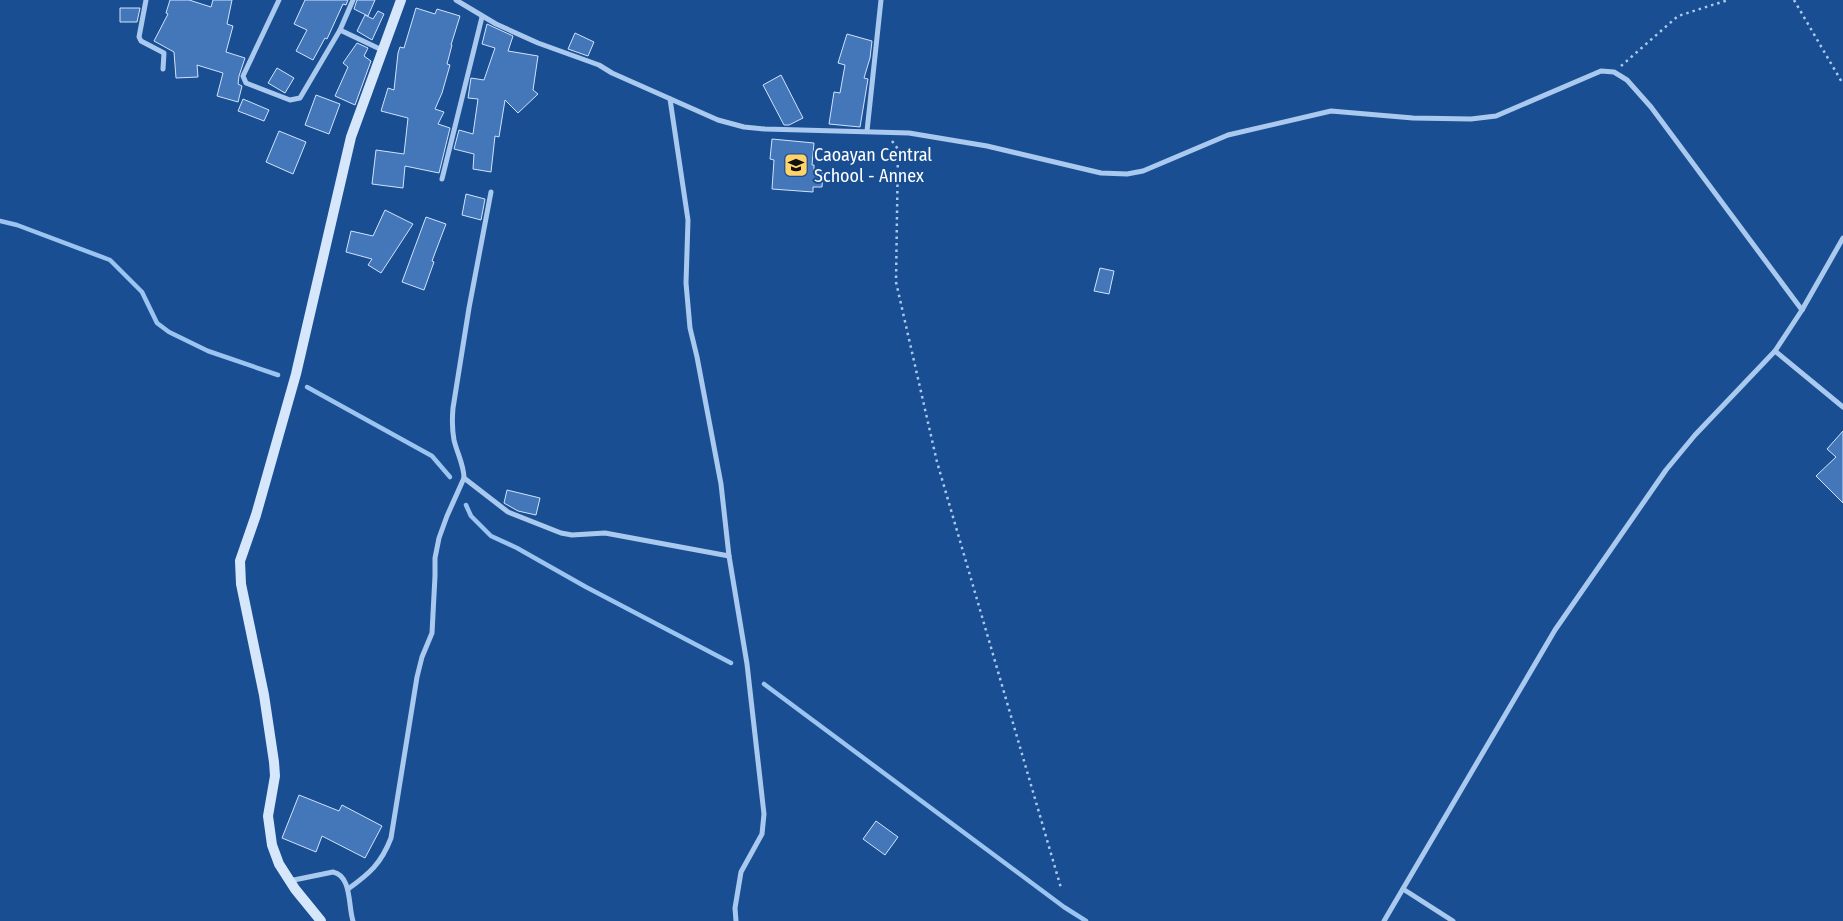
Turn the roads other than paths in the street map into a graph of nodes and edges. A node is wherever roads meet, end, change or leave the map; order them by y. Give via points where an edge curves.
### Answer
1 (146, 0) edge
2 (279, 0) edge
3 (353, 0) edge
4 (401, 0) edge
5 (456, 0) edge
6 (881, 0) edge
7 (482, 17) junction
8 (340, 30) junction
9 (382, 50) junction
10 (163, 69) dead end
11 (670, 99) junction
12 (867, 132) junction
13 (442, 179) dead end
14 (491, 192) dead end
15 (1843, 238) edge
16 (1802, 310) junction
17 (1775, 351) junction
18 (1843, 407) edge
19 (464, 478) junction
20 (729, 556) junction
21 (290, 881) junction
22 (348, 889) junction
23 (1403, 889) junction
24 (321, 921) edge
25 (353, 921) edge
26 (736, 921) edge
27 (1384, 921) edge
28 (1453, 921) edge

1 - 10 street via 139,37 164,53
2 - 8 street via 243,76 246,83 290,100 300,98
3 - 8 street
4 - 9 street
5 - 7 street
6 - 12 street
7 - 11 street via 538,43 599,65
7 - 13 street
8 - 9 street
9 - 21 street via 351,137 296,374 240,561 241,584 274,762 269,829 278,864
11 - 12 street via 718,120 744,127
11 - 20 street via 688,220 686,283 690,328 721,484
12 - 16 street via 909,133 987,146 1101,173 1127,174 1143,171 1228,135 1325,112 1414,118 1484,118 1496,116 1601,71 1614,72 1635,88 1651,107
14 - 19 street via 453,408 454,440
15 - 16 street
16 - 17 street
17 - 18 street
17 - 23 street via 1695,435 1641,504 1541,652
19 - 20 street via 508,512 561,533 605,533
19 - 22 street via 438,538 432,633 417,677 391,838 379,863
20 - 26 street via 747,664 764,814 762,834 741,872 734,908
21 - 22 street via 333,872 341,876
21 - 24 street
22 - 25 street
23 - 27 street
23 - 28 street

